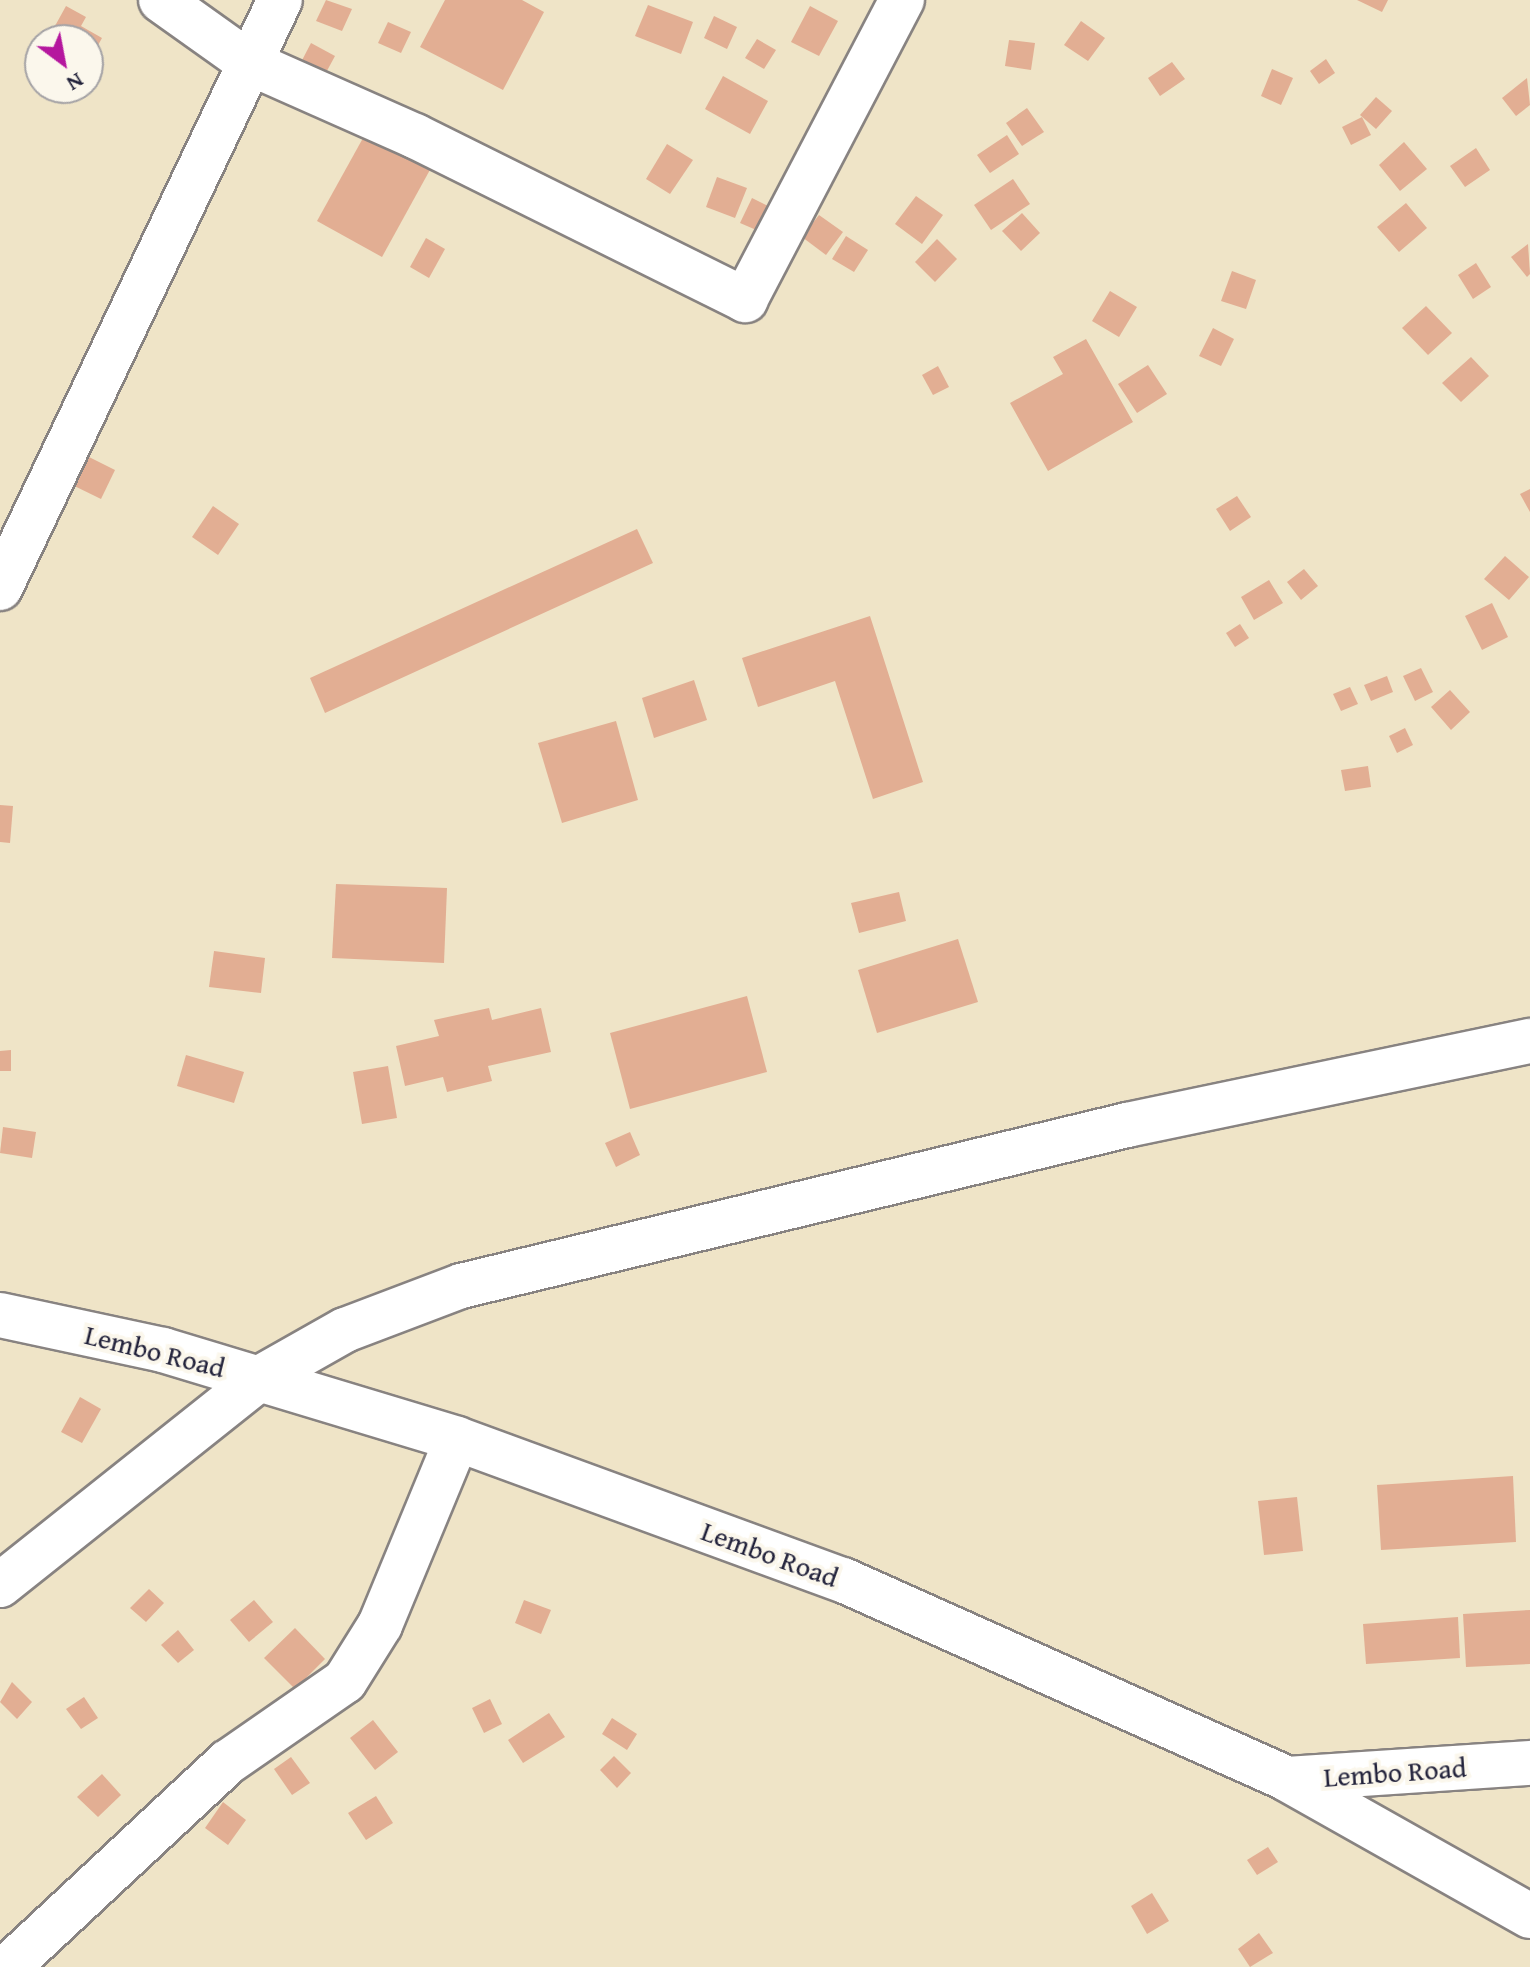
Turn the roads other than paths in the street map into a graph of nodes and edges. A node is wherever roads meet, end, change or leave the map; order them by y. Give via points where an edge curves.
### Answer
1 (161, 0) edge
2 (280, 0) edge
3 (902, 0) edge
4 (248, 62) junction
5 (0, 588) edge
6 (1530, 1041) edge
7 (0, 1315) edge
8 (260, 1378) junction
9 (457, 1439) junction
10 (0, 1585) edge
11 (1530, 1763) edge
12 (1287, 1779) junction
13 (1530, 1916) edge
14 (8, 1967) edge

1 - 4 street
2 - 4 street
3 - 4 street via 745,300 415,136
4 - 5 street
6 - 8 street via 1127,1125 461,1286 345,1330
7 - 8 street, Lembo Road via 163,1350
8 - 9 street, Lembo Road
8 - 10 street
9 - 12 street, Lembo Road via 843,1580
9 - 14 street via 380,1625 345,1681 228,1762
11 - 12 street, Lembo Road
12 - 13 street

